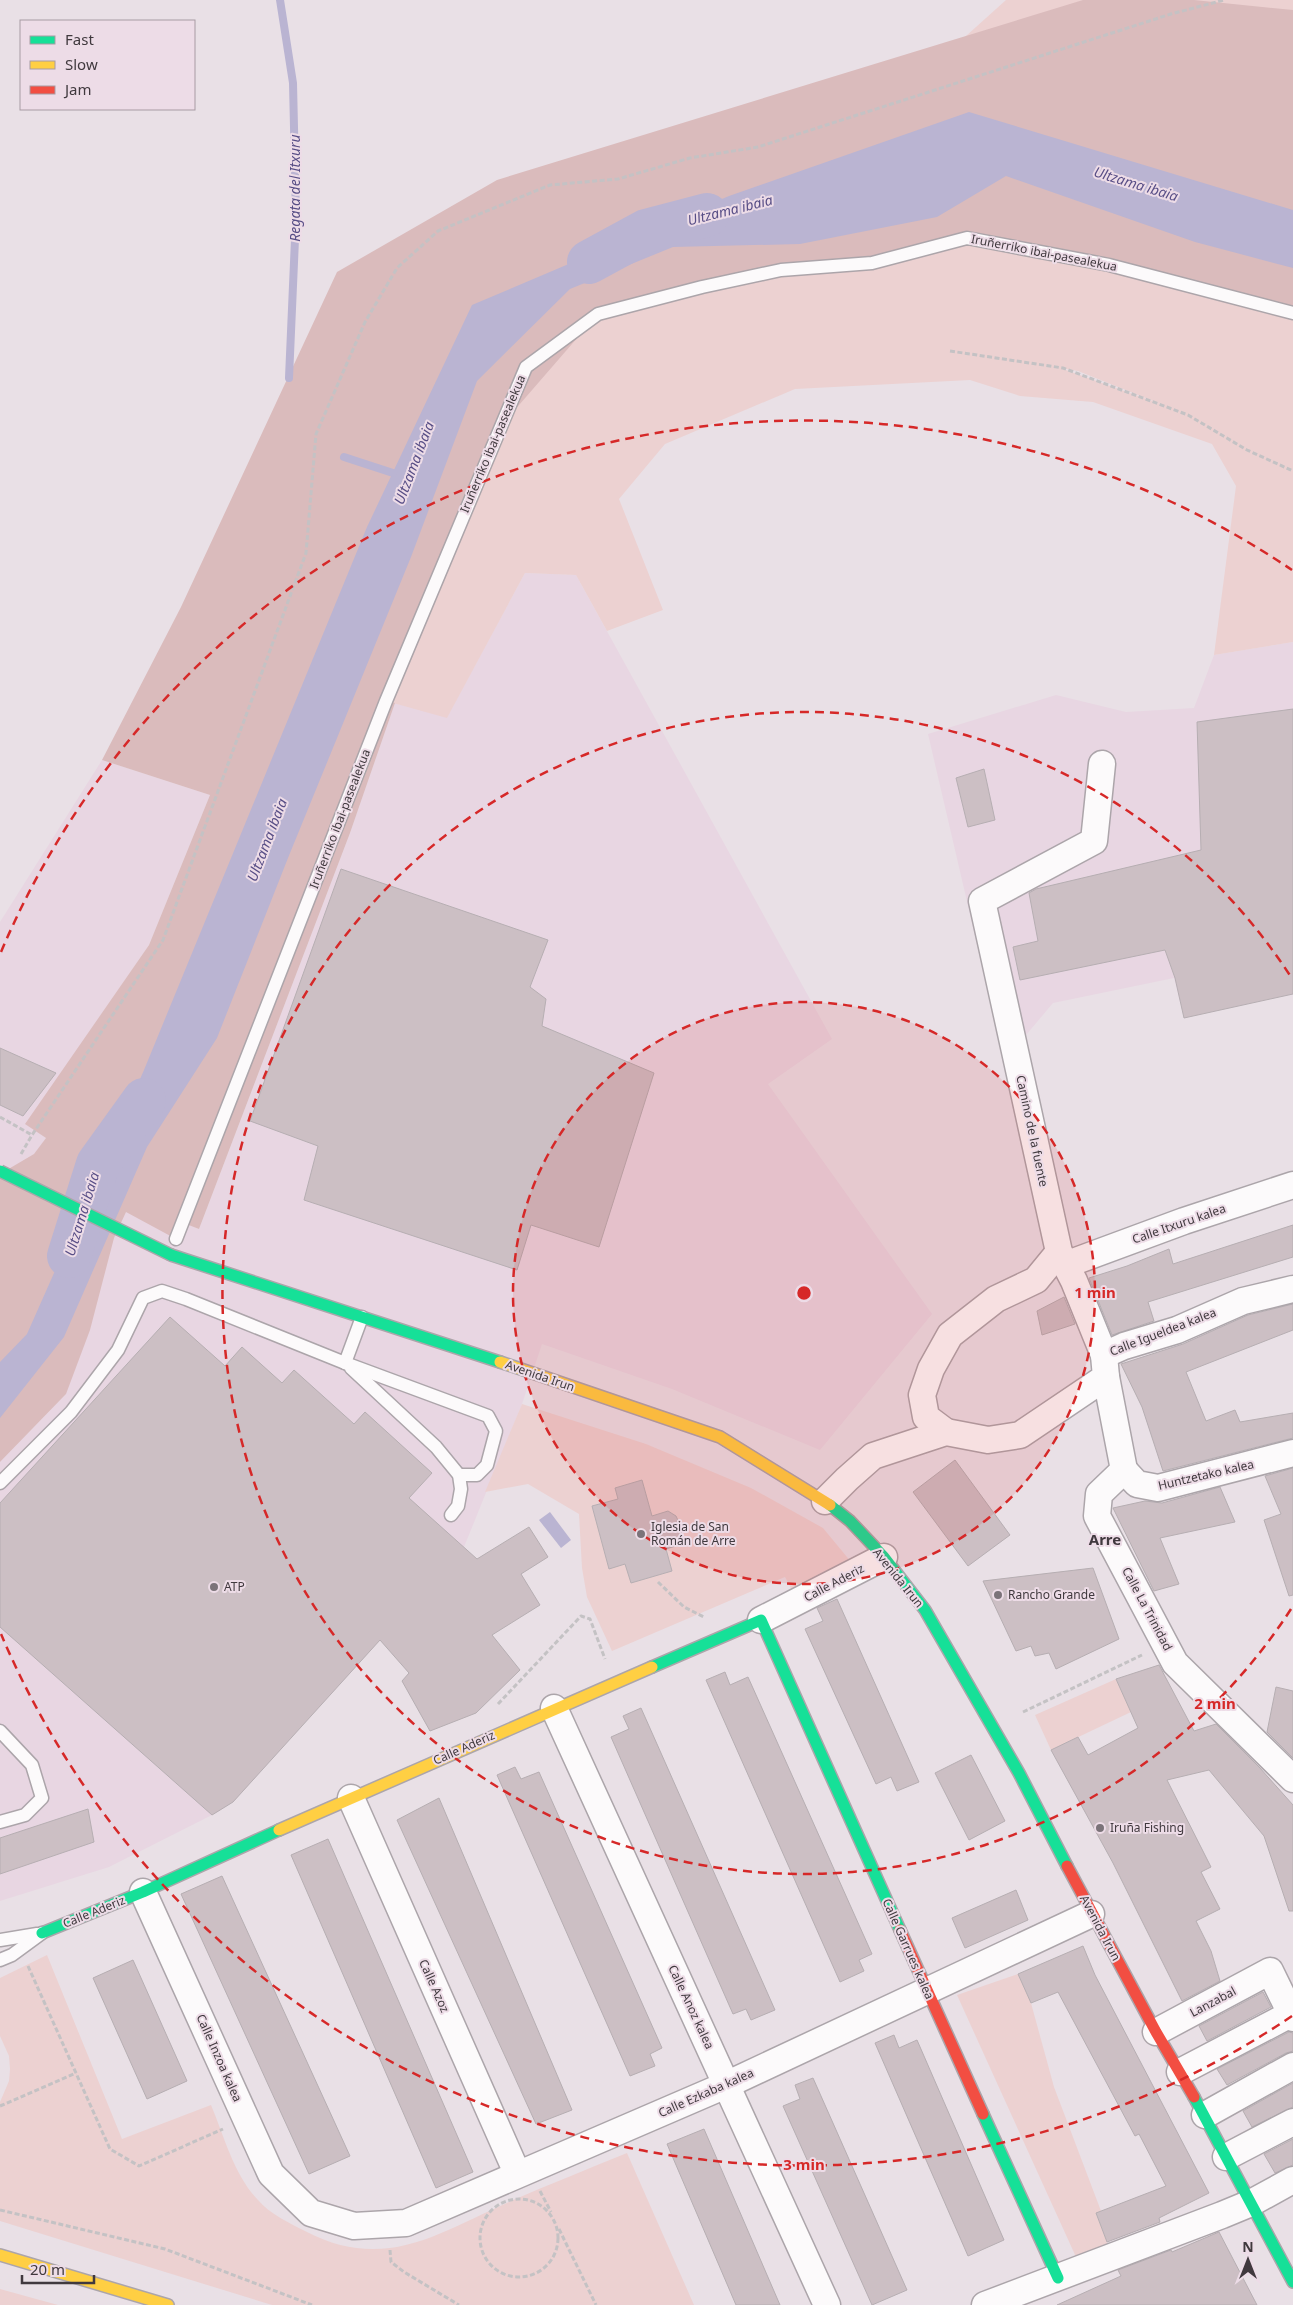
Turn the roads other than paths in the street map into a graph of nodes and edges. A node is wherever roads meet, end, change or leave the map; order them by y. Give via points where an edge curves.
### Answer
1 (1293, 313) edge
2 (1102, 764) dead end
3 (0, 1171) edge
4 (1293, 1185) edge
5 (176, 1239) dead end
6 (1062, 1258) junction
7 (1293, 1289) edge
8 (362, 1317) junction
9 (346, 1363) junction
10 (1105, 1366) junction
11 (946, 1432) junction
12 (1293, 1453) edge
13 (1124, 1470) junction
14 (459, 1475) junction
15 (0, 1483) edge
16 (825, 1501) junction
17 (451, 1515) dead end
18 (884, 1557) junction
19 (761, 1620) junction
20 (554, 1708) junction
21 (0, 1731) edge
22 (1293, 1779) edge
23 (350, 1798) junction
24 (0, 1822) edge
25 (143, 1892) junction
26 (1092, 1914) junction
27 (42, 1933) junction
28 (0, 1940) edge
29 (0, 1960) edge
30 (927, 1991) junction
31 (1292, 2016) edge
32 (1156, 2032) junction
33 (1293, 2066) edge
34 (1180, 2072) junction
35 (726, 2085) junction
36 (1205, 2114) junction
37 (1293, 2122) edge
38 (1226, 2157) junction
39 (527, 2180) junction
40 (1293, 2180) edge
41 (1251, 2203) junction
42 (311, 2213) joint
43 (0, 2255) edge
44 (1058, 2278) junction
45 (1293, 2282) edge
46 (1030, 2299) edge
47 (168, 2305) edge
48 (827, 2305) edge
49 (985, 2305) edge

1 - 5 lane, Iruñerriko ibai-pasealekua via 1109,265 967,238 872,263 781,270 598,314 526,367 386,701
2 - 6 street, Camino de la fuente via 1094,841 982,901
3 - 8 main road, Avenida Irun, bridge via 171,1255
4 - 6 street, Calle Itxuru kalea
6 - 10 street, Camino de la fuente via 1074,1281
6 - 11 street via 1036,1280 996,1299 950,1335 931,1369 922,1395 926,1417
7 - 10 street, Calle Igueldea kalea via 1243,1301 1158,1337 1124,1346
8 - 9 lane
8 - 16 main road, Avenida Irun via 720,1437
9 - 14 lane via 436,1447
9 - 14 lane via 488,1416 496,1431 487,1464 477,1475
9 - 15 lane via 162,1291 143,1298 118,1350 71,1412
10 - 11 street, Calle Igueldea kalea via 1020,1436 988,1440
10 - 13 street
11 - 16 street, Calle Igueldea kalea via 873,1456
12 - 13 street, Huntzetako kalea via 1158,1488 1137,1484
13 - 22 street, Calle La Trinidad via 1099,1494 1097,1516 1175,1663
14 - 17 lane via 458,1506
16 - 18 main road, Avenida Irun via 850,1521
18 - 19 street, Calle Aderiz
18 - 26 main road, Avenida Irun via 925,1610 1019,1773
19 - 20 main road, Calle Aderiz
19 - 30 main road, Calle Garrues kalea
20 - 23 main road, Calle Aderiz
20 - 35 street, Calle Anoz kalea
21 - 24 lane via 32,1765 42,1798 25,1815
23 - 25 main road, Calle Aderiz
23 - 39 street, Calle Azoz
25 - 27 main road, Calle Aderiz
25 - 42 street, Calle Inzoa kalea via 271,2174
26 - 30 street, Calle Ezkaba kalea
26 - 32 main road, Avenida Irun
27 - 28 lane
27 - 29 lane
30 - 35 street, Calle Ezkaba kalea
30 - 44 main road, Calle Garrues kalea
31 - 32 street, Lanzabal via 1270,1971
31 - 34 street
32 - 34 main road, Avenida Irun
33 - 36 street
34 - 36 main road, Avenida Irun
35 - 39 street, Calle Ezkaba kalea
35 - 48 street, Calle Anoz kalea
36 - 38 main road, Avenida Irun
37 - 38 street
38 - 41 main road, Avenida Irun
39 - 42 street, Calle Ezkaba kalea via 406,2223 354,2226
40 - 41 street
41 - 44 street
41 - 45 main road, Avenida Irun
43 - 47 main road
44 - 46 street
46 - 49 street

